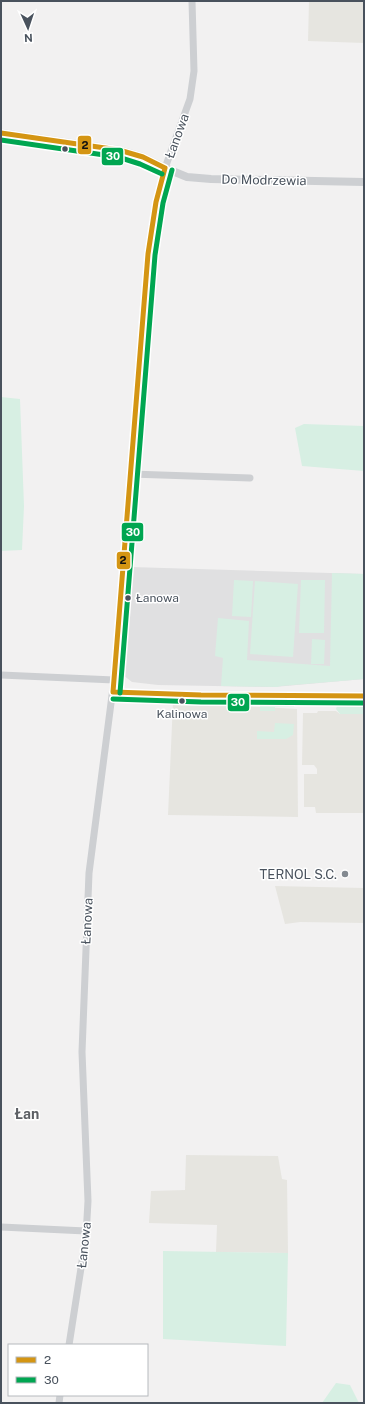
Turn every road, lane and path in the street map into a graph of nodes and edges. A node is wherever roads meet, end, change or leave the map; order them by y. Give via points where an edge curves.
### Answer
1 (192, 1) edge
2 (1, 132) edge
3 (165, 168) junction
4 (364, 182) edge
5 (131, 474) junction
6 (250, 478) dead end
7 (1, 675) edge
8 (114, 680) junction
9 (113, 692) junction
10 (364, 696) edge
11 (1, 1227) edge
12 (86, 1231) junction
13 (69, 1344) edge

1 - 3 street, Łanowa via 194,71 190,99
2 - 3 street, Do Modrzewia via 118,150 143,156
3 - 4 street, Do Modrzewia via 187,177 211,179
3 - 5 street, Łanowa via 156,202 148,254
5 - 6 street
5 - 8 street, Łanowa
7 - 8 street
8 - 9 street, Łanowa
9 - 10 street
9 - 12 street, Łanowa via 89,873 82,1052 88,1201
11 - 12 street
12 - 13 street, Łanowa via 82,1273

